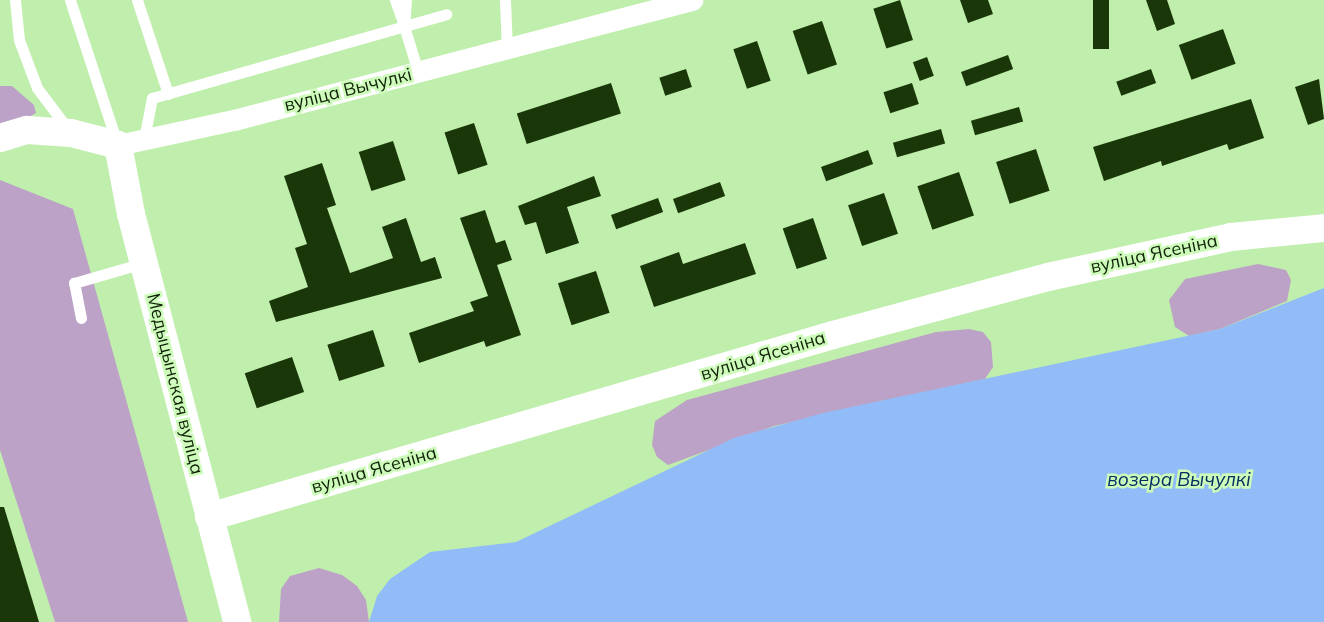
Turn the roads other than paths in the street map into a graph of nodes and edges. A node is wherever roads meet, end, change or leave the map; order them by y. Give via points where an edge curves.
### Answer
1 (15, 0) edge
2 (70, 0) edge
3 (137, 0) edge
4 (395, 0) edge
5 (406, 0) edge
6 (505, 0) edge
7 (693, 0) edge
8 (446, 14) dead end
9 (404, 26) junction
10 (507, 49) junction
11 (418, 72) junction
12 (168, 94) junction
13 (71, 133) junction
14 (0, 138) edge
15 (131, 142) junction
16 (1324, 228) edge
17 (143, 263) junction
18 (81, 318) dead end
19 (209, 517) junction
20 (237, 622) edge

1 - 13 lane via 19,40 37,88
2 - 15 lane
3 - 12 lane
4 - 9 lane
5 - 9 lane
6 - 10 lane
7 - 10 street, вуліца Вычулкі
8 - 9 lane
9 - 11 lane
9 - 12 lane
10 - 11 street, вуліца Вычулкі
11 - 15 street, вуліца Вычулкі
12 - 15 lane via 152,98
13 - 14 street, вуліца Вычулкі via 27,130
13 - 15 street, вуліца Вычулкі
15 - 17 street, Медыцынская вуліца
16 - 19 street, вуліца Ясеніна via 1232,238 1048,277 833,335
17 - 18 lane via 74,282
17 - 19 street, Медыцынская вуліца
19 - 20 street, Медыцынская вуліца

